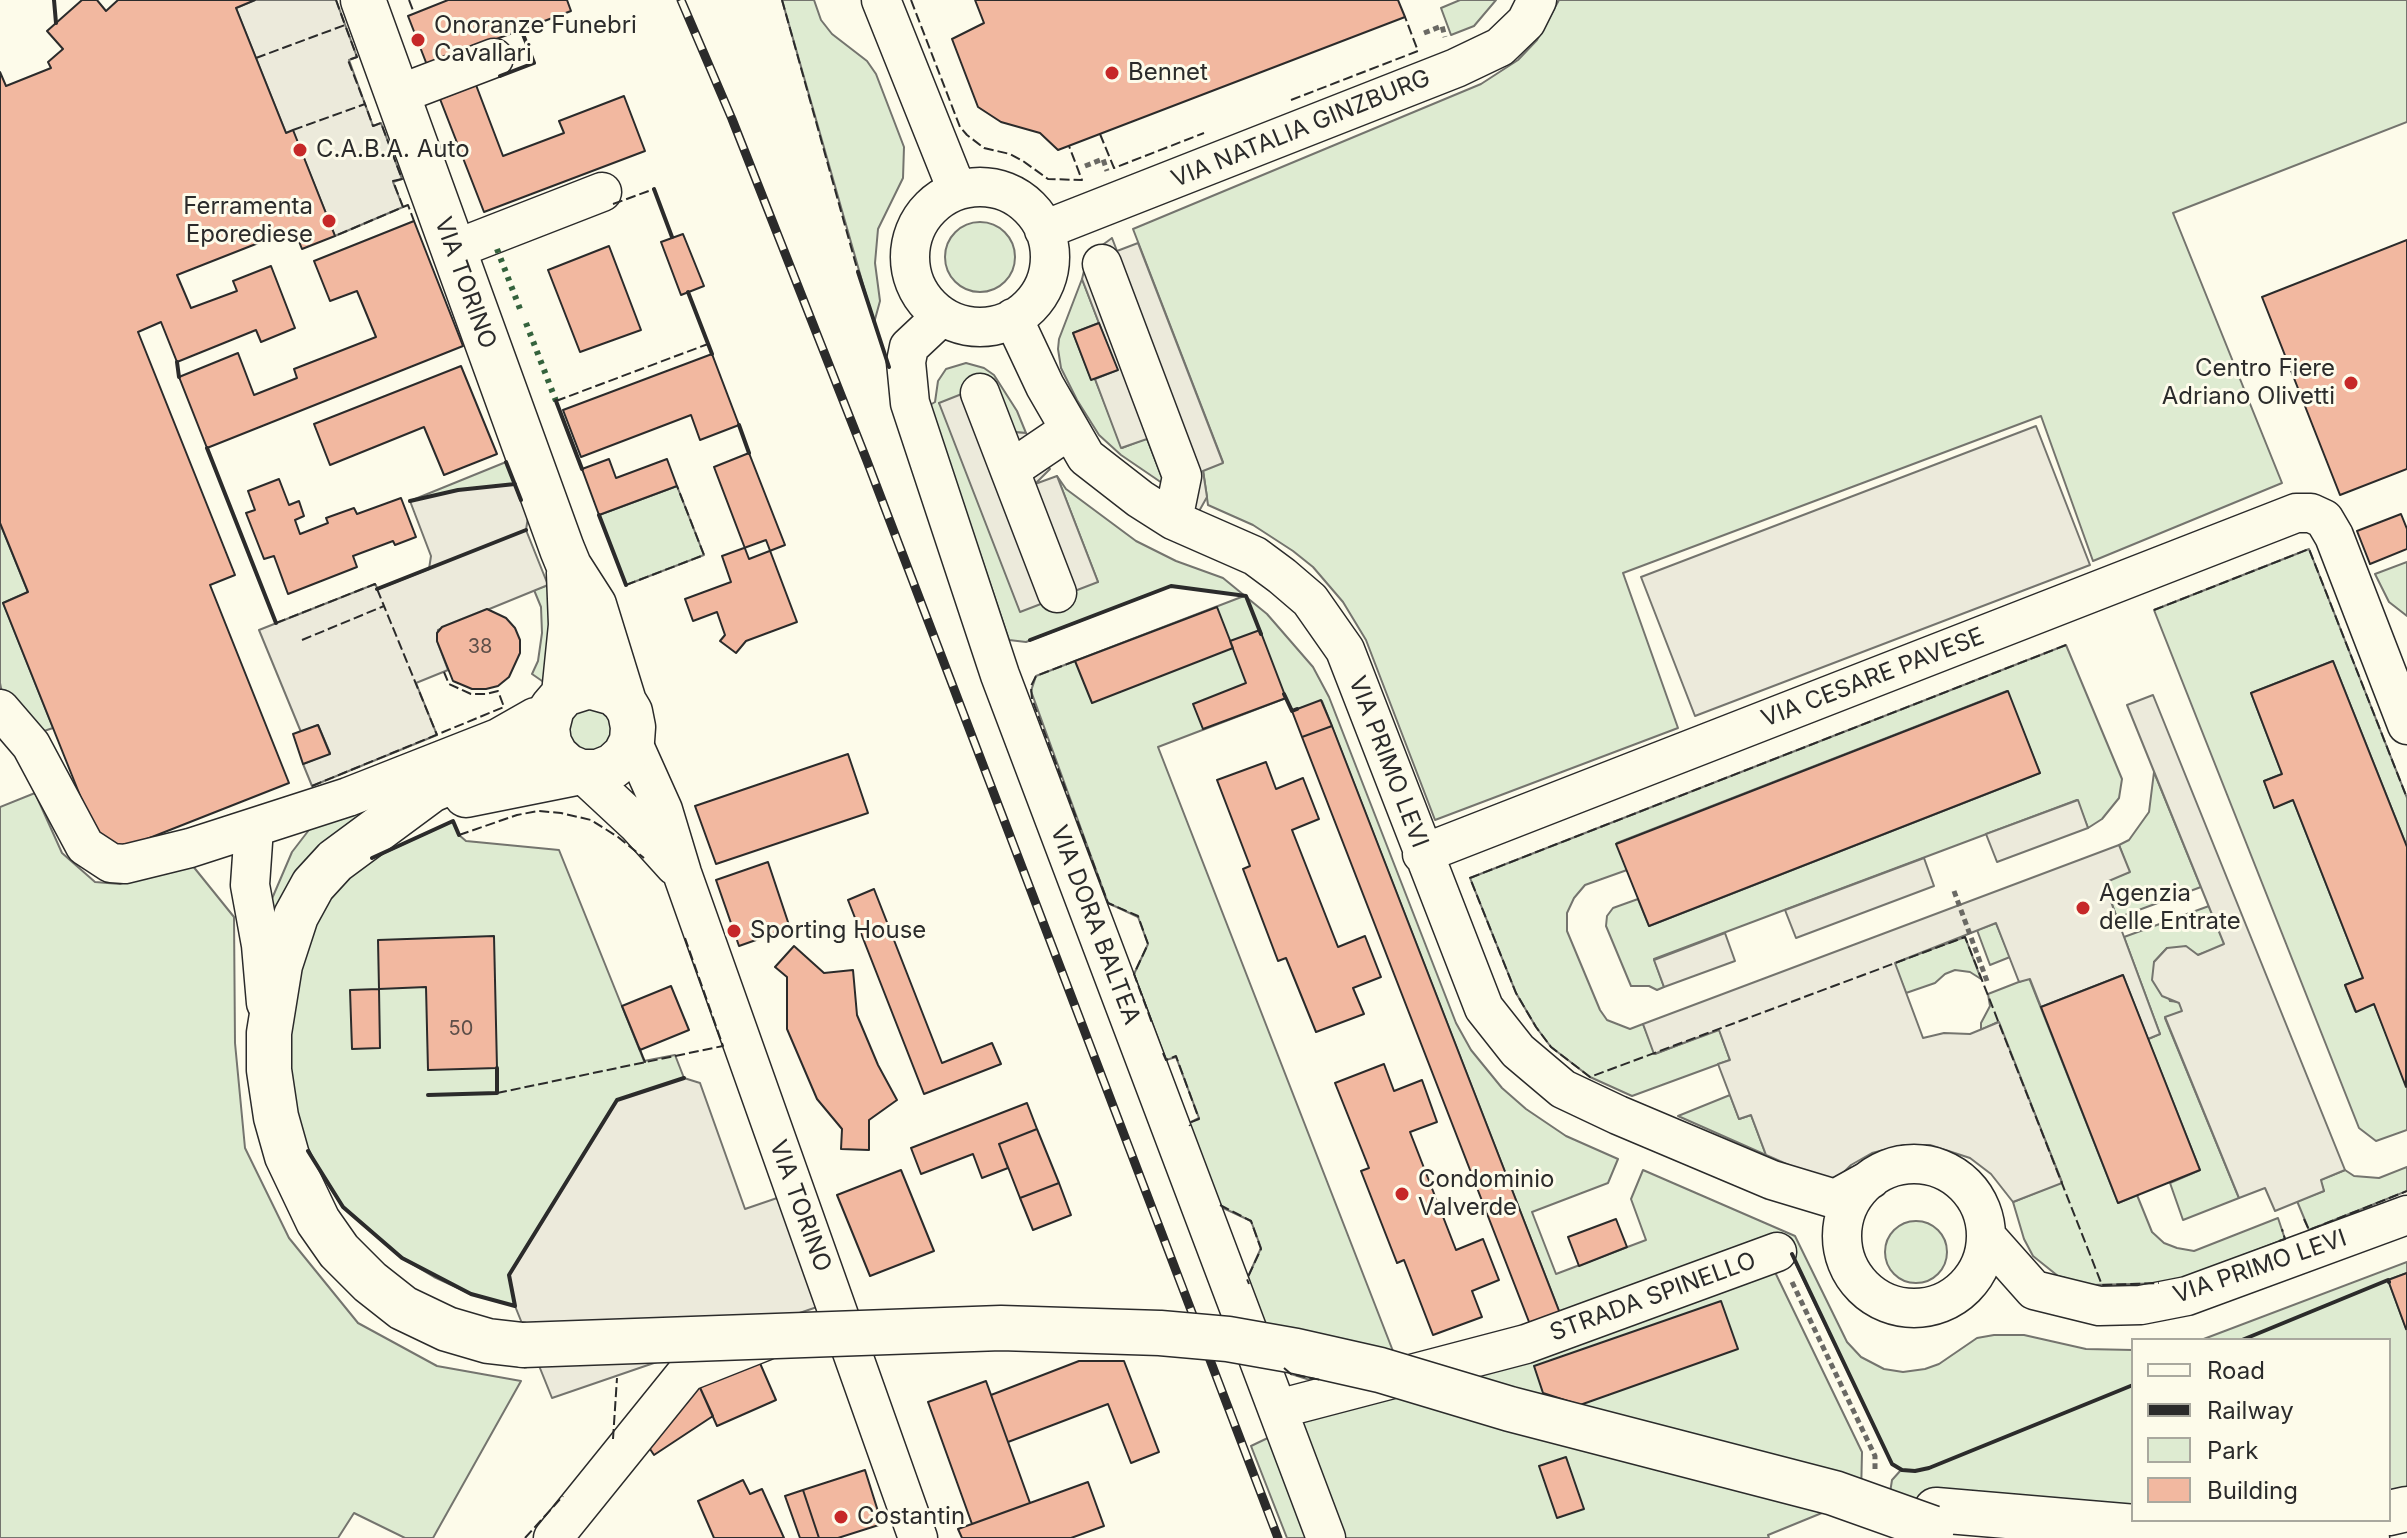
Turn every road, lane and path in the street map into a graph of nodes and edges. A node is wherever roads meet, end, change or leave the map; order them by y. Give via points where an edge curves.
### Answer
1 (363, 0) edge
2 (881, 0) edge
3 (1537, 0) edge
4 (494, 58) dead end
5 (397, 95) junction
6 (957, 190) junction
7 (602, 192) dead end
8 (1044, 230) junction
9 (453, 250) junction
10 (1102, 264) dead end
11 (942, 316) junction
12 (1013, 318) junction
13 (980, 393) dead end
14 (1069, 430) junction
15 (1010, 470) junction
16 (1173, 520) junction
17 (569, 566) junction
18 (1057, 593) dead end
19 (0, 709) edge
20 (554, 710) junction
21 (628, 722) junction
22 (2407, 725) edge
23 (581, 772) junction
24 (395, 818) junction
25 (254, 828) junction
26 (1422, 854) junction
27 (682, 873) junction
28 (1954, 891) dead end
29 (1987, 981) dead end
30 (269, 1033) junction
31 (1871, 1179) junction
32 (1772, 1180) junction
33 (2407, 1215) edge
34 (1842, 1234) junction
35 (1986, 1236) junction
36 (1777, 1252) joint
37 (1961, 1290) junction
38 (2063, 1298) junction
39 (840, 1317) junction
40 (1278, 1409) junction
41 (1854, 1488) junction
42 (2337, 1522) edge
43 (1945, 1525) edge
44 (2217, 1534) junction
45 (553, 1538) edge
46 (918, 1538) edge
47 (1326, 1538) edge
48 (2367, 1538) edge

1 - 5 main road, VIA TORINO
2 - 6 street
3 - 8 street, VIA NATALIA GINZBURG via 1526,22 1500,47 1456,68
4 - 5 street
5 - 9 main road, VIA TORINO
6 - 8 street via 1006,191 1031,209
6 - 11 street via 922,216 910,251 916,287
7 - 9 street
8 - 12 street via 1050,251 1047,276 1033,302
9 - 17 main road, VIA TORINO
10 - 16 street via 1182,476
11 - 12 street via 985,327
11 - 40 street, VIA DORA BALTEA via 909,347 910,403 1000,675
12 - 14 street, VIA PRIMO LEVI
13 - 15 street
14 - 15 street
14 - 16 street, VIA PRIMO LEVI via 1086,457
15 - 18 street
16 - 26 street, VIA PRIMO LEVI via 1255,556 1310,600 1345,650
17 - 20 main road, VIA TORINO via 571,625
17 - 21 main road, VIA TORINO via 594,605
19 - 25 street via 31,745 85,846 111,863 125,864
20 - 21 main road via 589,686 614,693
20 - 23 main road, VIA TORINO via 549,743 567,766
20 - 24 main road via 504,759 431,790
20 - 25 street via 498,738
21 - 23 main road via 625,755 598,772
21 - 27 street, VIA TORINO
22 - 26 street, VIA CESARE PAVESE via 2334,536 2324,519 2296,513
23 - 24 main road via 477,792
23 - 27 street, VIA TORINO
24 - 30 main road via 335,861 313,885 284,950
25 - 30 street via 250,885
26 - 32 street, VIA PRIMO LEVI via 1484,1008 1518,1051 1563,1089
27 - 39 street, VIA TORINO
28 - 29 path
30 - 41 main road, bridge via 271,1086 287,1156 318,1221 339,1251 403,1308 488,1341 523,1345 1001,1328 1228,1339 1380,1370 1510,1409
31 - 32 street, VIA PRIMO LEVI via 1835,1199
31 - 34 street via 1851,1200
31 - 35 street via 1912,1164 1949,1174 1978,1203
32 - 34 street, VIA PRIMO LEVI
33 - 38 street, VIA PRIMO LEVI via 2187,1296 2099,1306
34 - 37 street via 1851,1271 1881,1300 1918,1307 1940,1303
35 - 37 street via 1979,1266
35 - 38 street, VIA PRIMO LEVI via 2034,1290
36 - 40 street, STRADA SPINELLO via 1526,1344
36 - 41 path, STRADA SPINELLO via 1875,1456
37 - 38 street, VIA PRIMO LEVI
39 - 45 street via 687,1372
39 - 46 street, VIA TORINO
40 - 47 street, VIA DORA BALTEA
41 - 43 main road, bridge
42 - 44 main road
43 - 44 main road
44 - 48 main road

